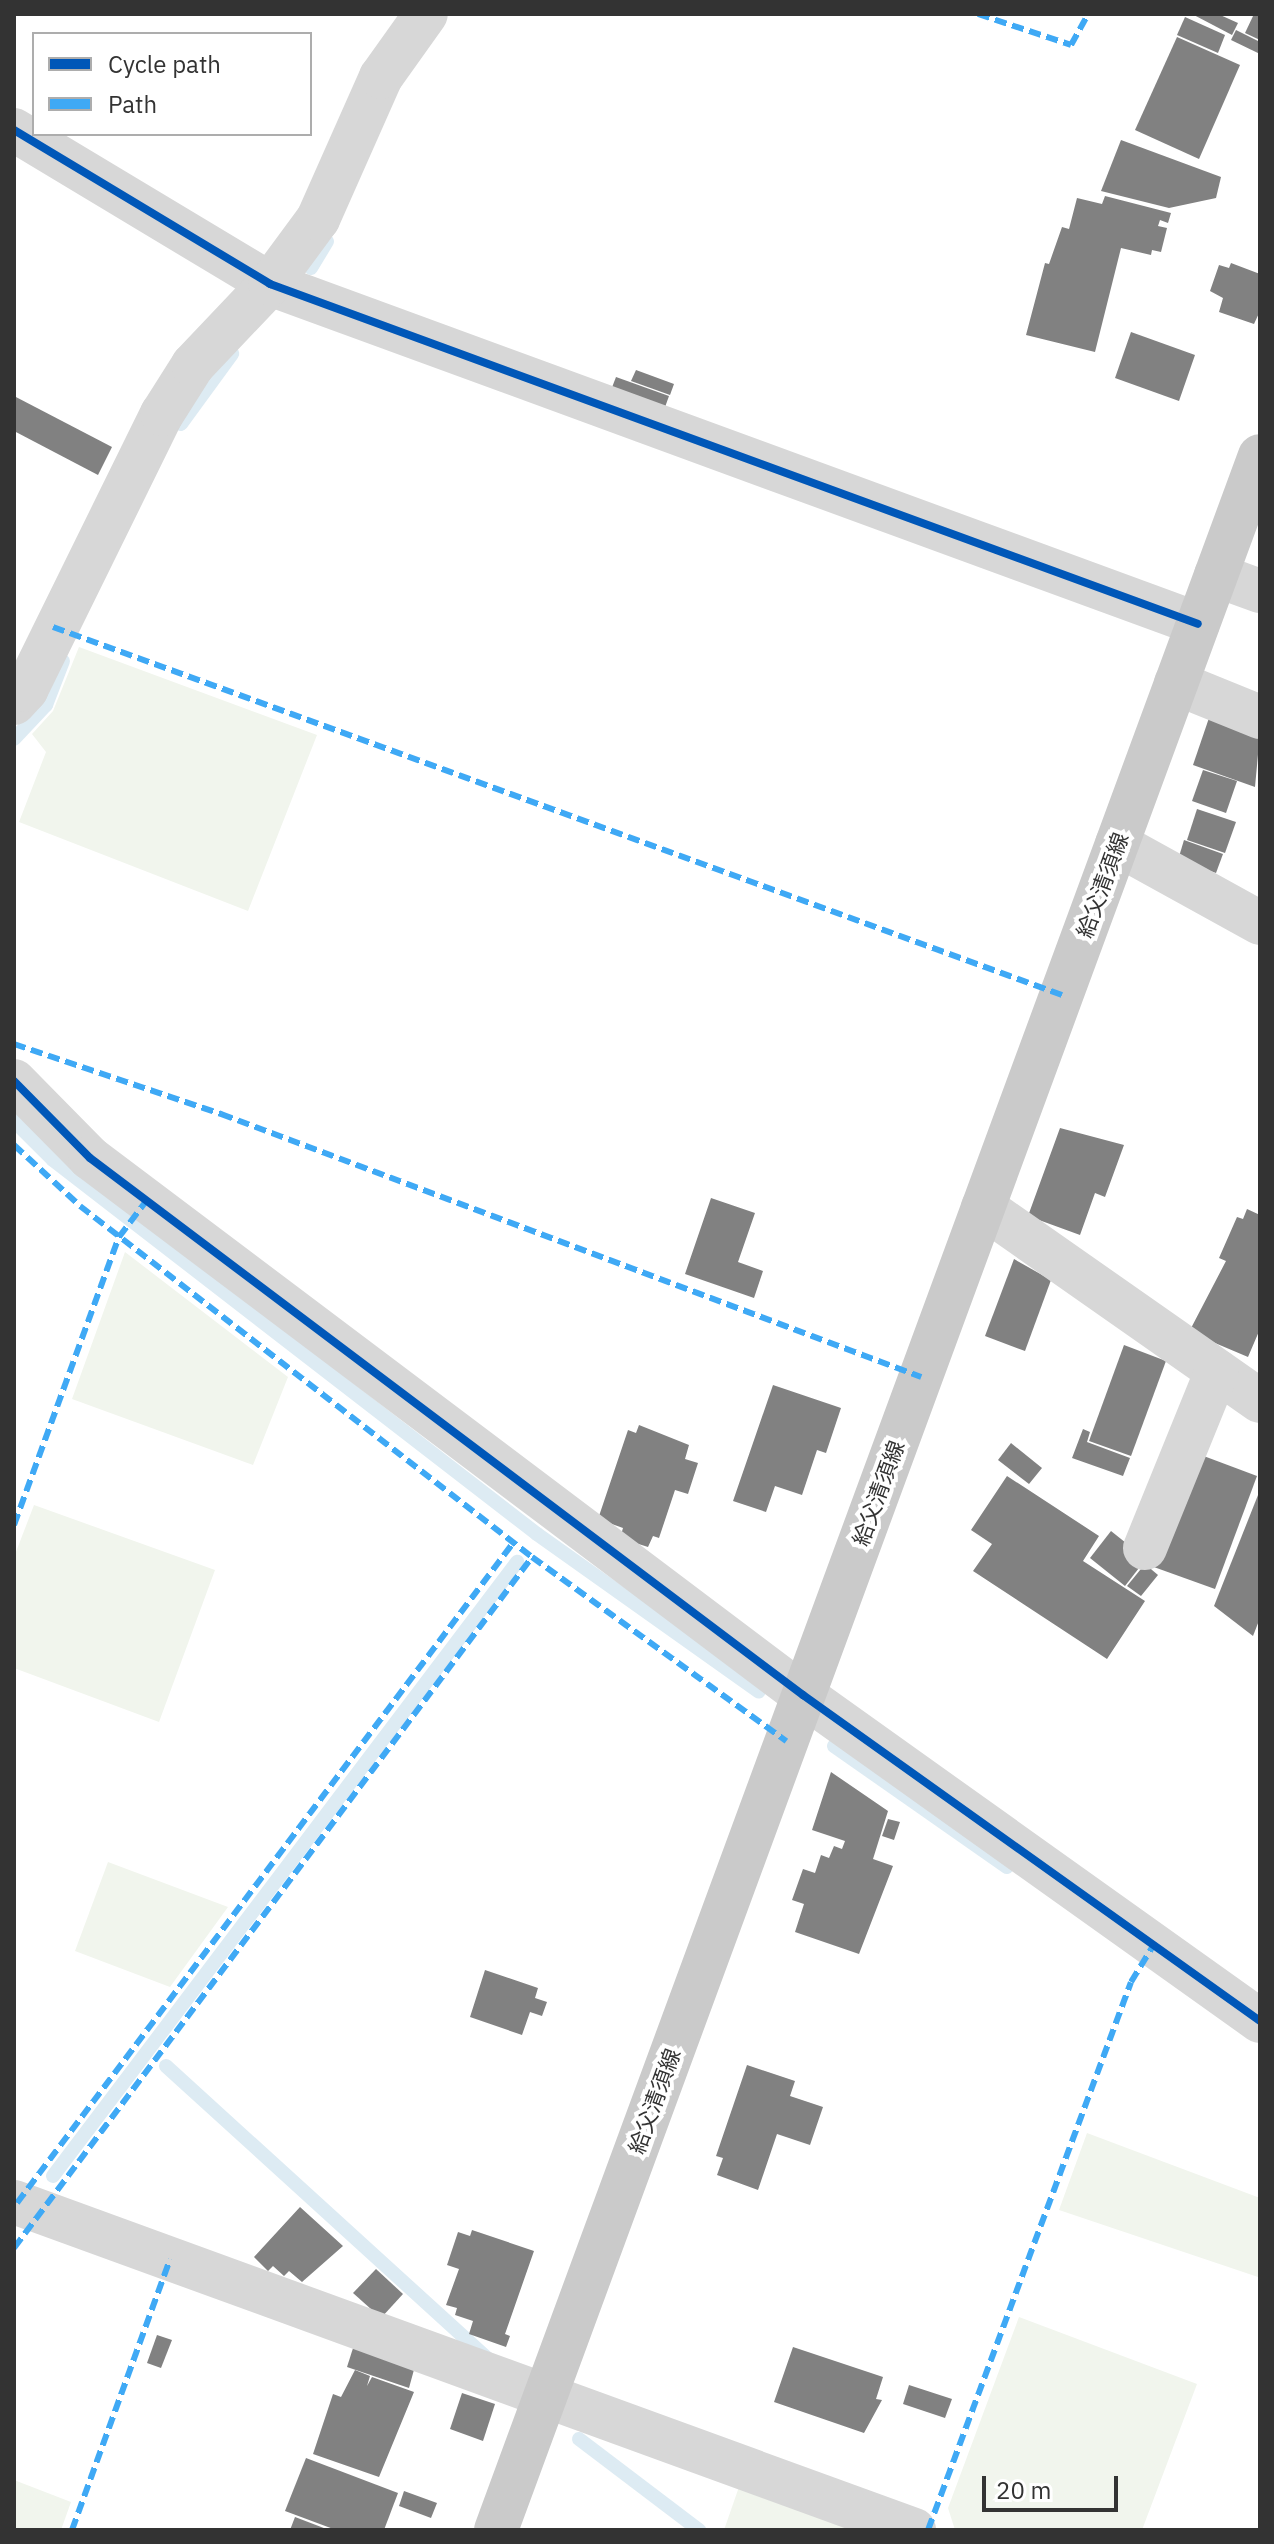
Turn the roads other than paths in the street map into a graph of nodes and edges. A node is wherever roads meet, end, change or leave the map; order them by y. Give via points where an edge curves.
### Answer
1 (426, 14) edge
2 (14, 130) edge
3 (270, 284) junction
4 (1260, 456) edge
5 (1216, 575) junction
6 (1260, 591) edge
7 (1198, 624) junction
8 (1176, 683) junction
9 (14, 703) edge
10 (1260, 717) edge
11 (1117, 844) junction
12 (1260, 923) edge
13 (14, 1081) edge
14 (983, 1207) junction
15 (1217, 1371) junction
16 (1260, 1401) edge
17 (1145, 1548) dead end
18 (803, 1695) junction
19 (1260, 2021) edge
20 (14, 2202) edge
21 (545, 2395) junction
22 (496, 2530) edge
23 (914, 2530) edge

1 - 3 street via 381,77 318,219
2 - 3 street
3 - 7 street
3 - 9 street via 193,365 162,414 26,690
4 - 5 main road, 給父清須線
5 - 6 street
5 - 7 main road, 給父清須線
7 - 8 main road, 給父清須線
8 - 10 street
8 - 11 main road, 給父清須線
11 - 12 street
11 - 14 main road, 給父清須線
13 - 18 street via 90,1158
14 - 15 street
14 - 18 main road, 給父清須線
15 - 16 street
15 - 17 street
18 - 19 street
18 - 21 main road, 給父清須線
20 - 21 street
21 - 22 main road, 給父清須線
21 - 23 street

